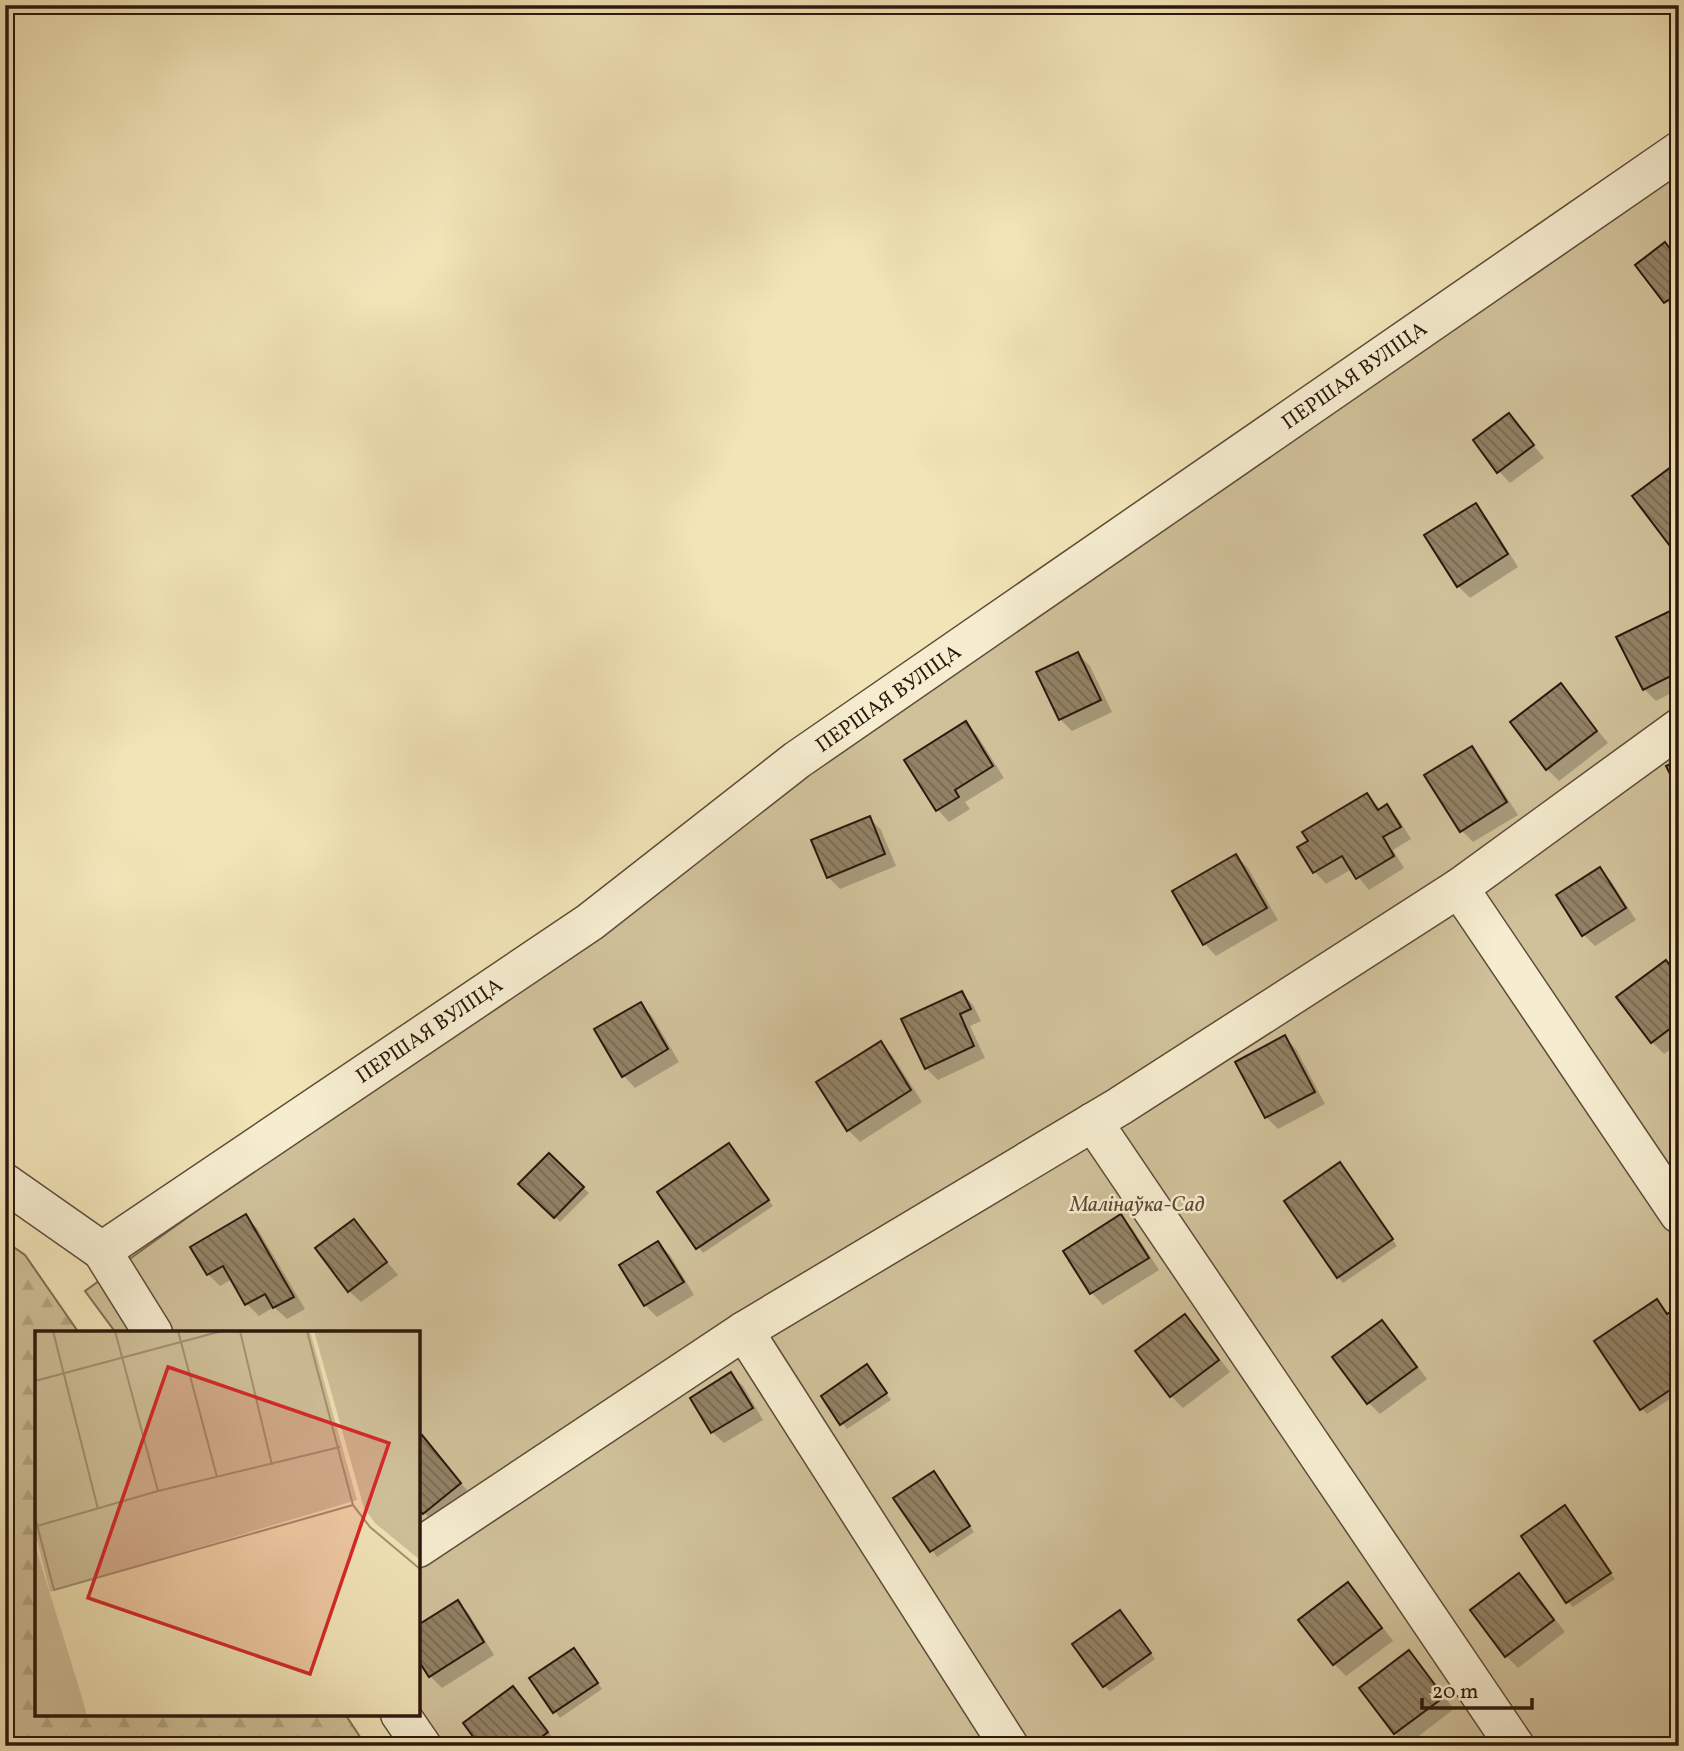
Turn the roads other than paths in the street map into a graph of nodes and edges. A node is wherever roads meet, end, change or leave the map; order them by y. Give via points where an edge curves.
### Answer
1 (1679, 151) edge
2 (1679, 728) edge
3 (1459, 888) junction
4 (1093, 1122) junction
5 (5, 1183) edge
6 (1679, 1214) edge
7 (102, 1251) junction
8 (152, 1331) edge
9 (744, 1331) junction
10 (420, 1547) edge
11 (401, 1716) edge
12 (422, 1746) edge
13 (1009, 1746) edge
14 (1515, 1746) edge

1 - 7 street, ПЕРШАЯ ВУЛІЦА via 797,761 590,922
2 - 3 street
3 - 4 street
3 - 6 street
4 - 9 street
4 - 14 street
5 - 7 street
7 - 8 street
9 - 10 street
9 - 13 street
11 - 12 street

